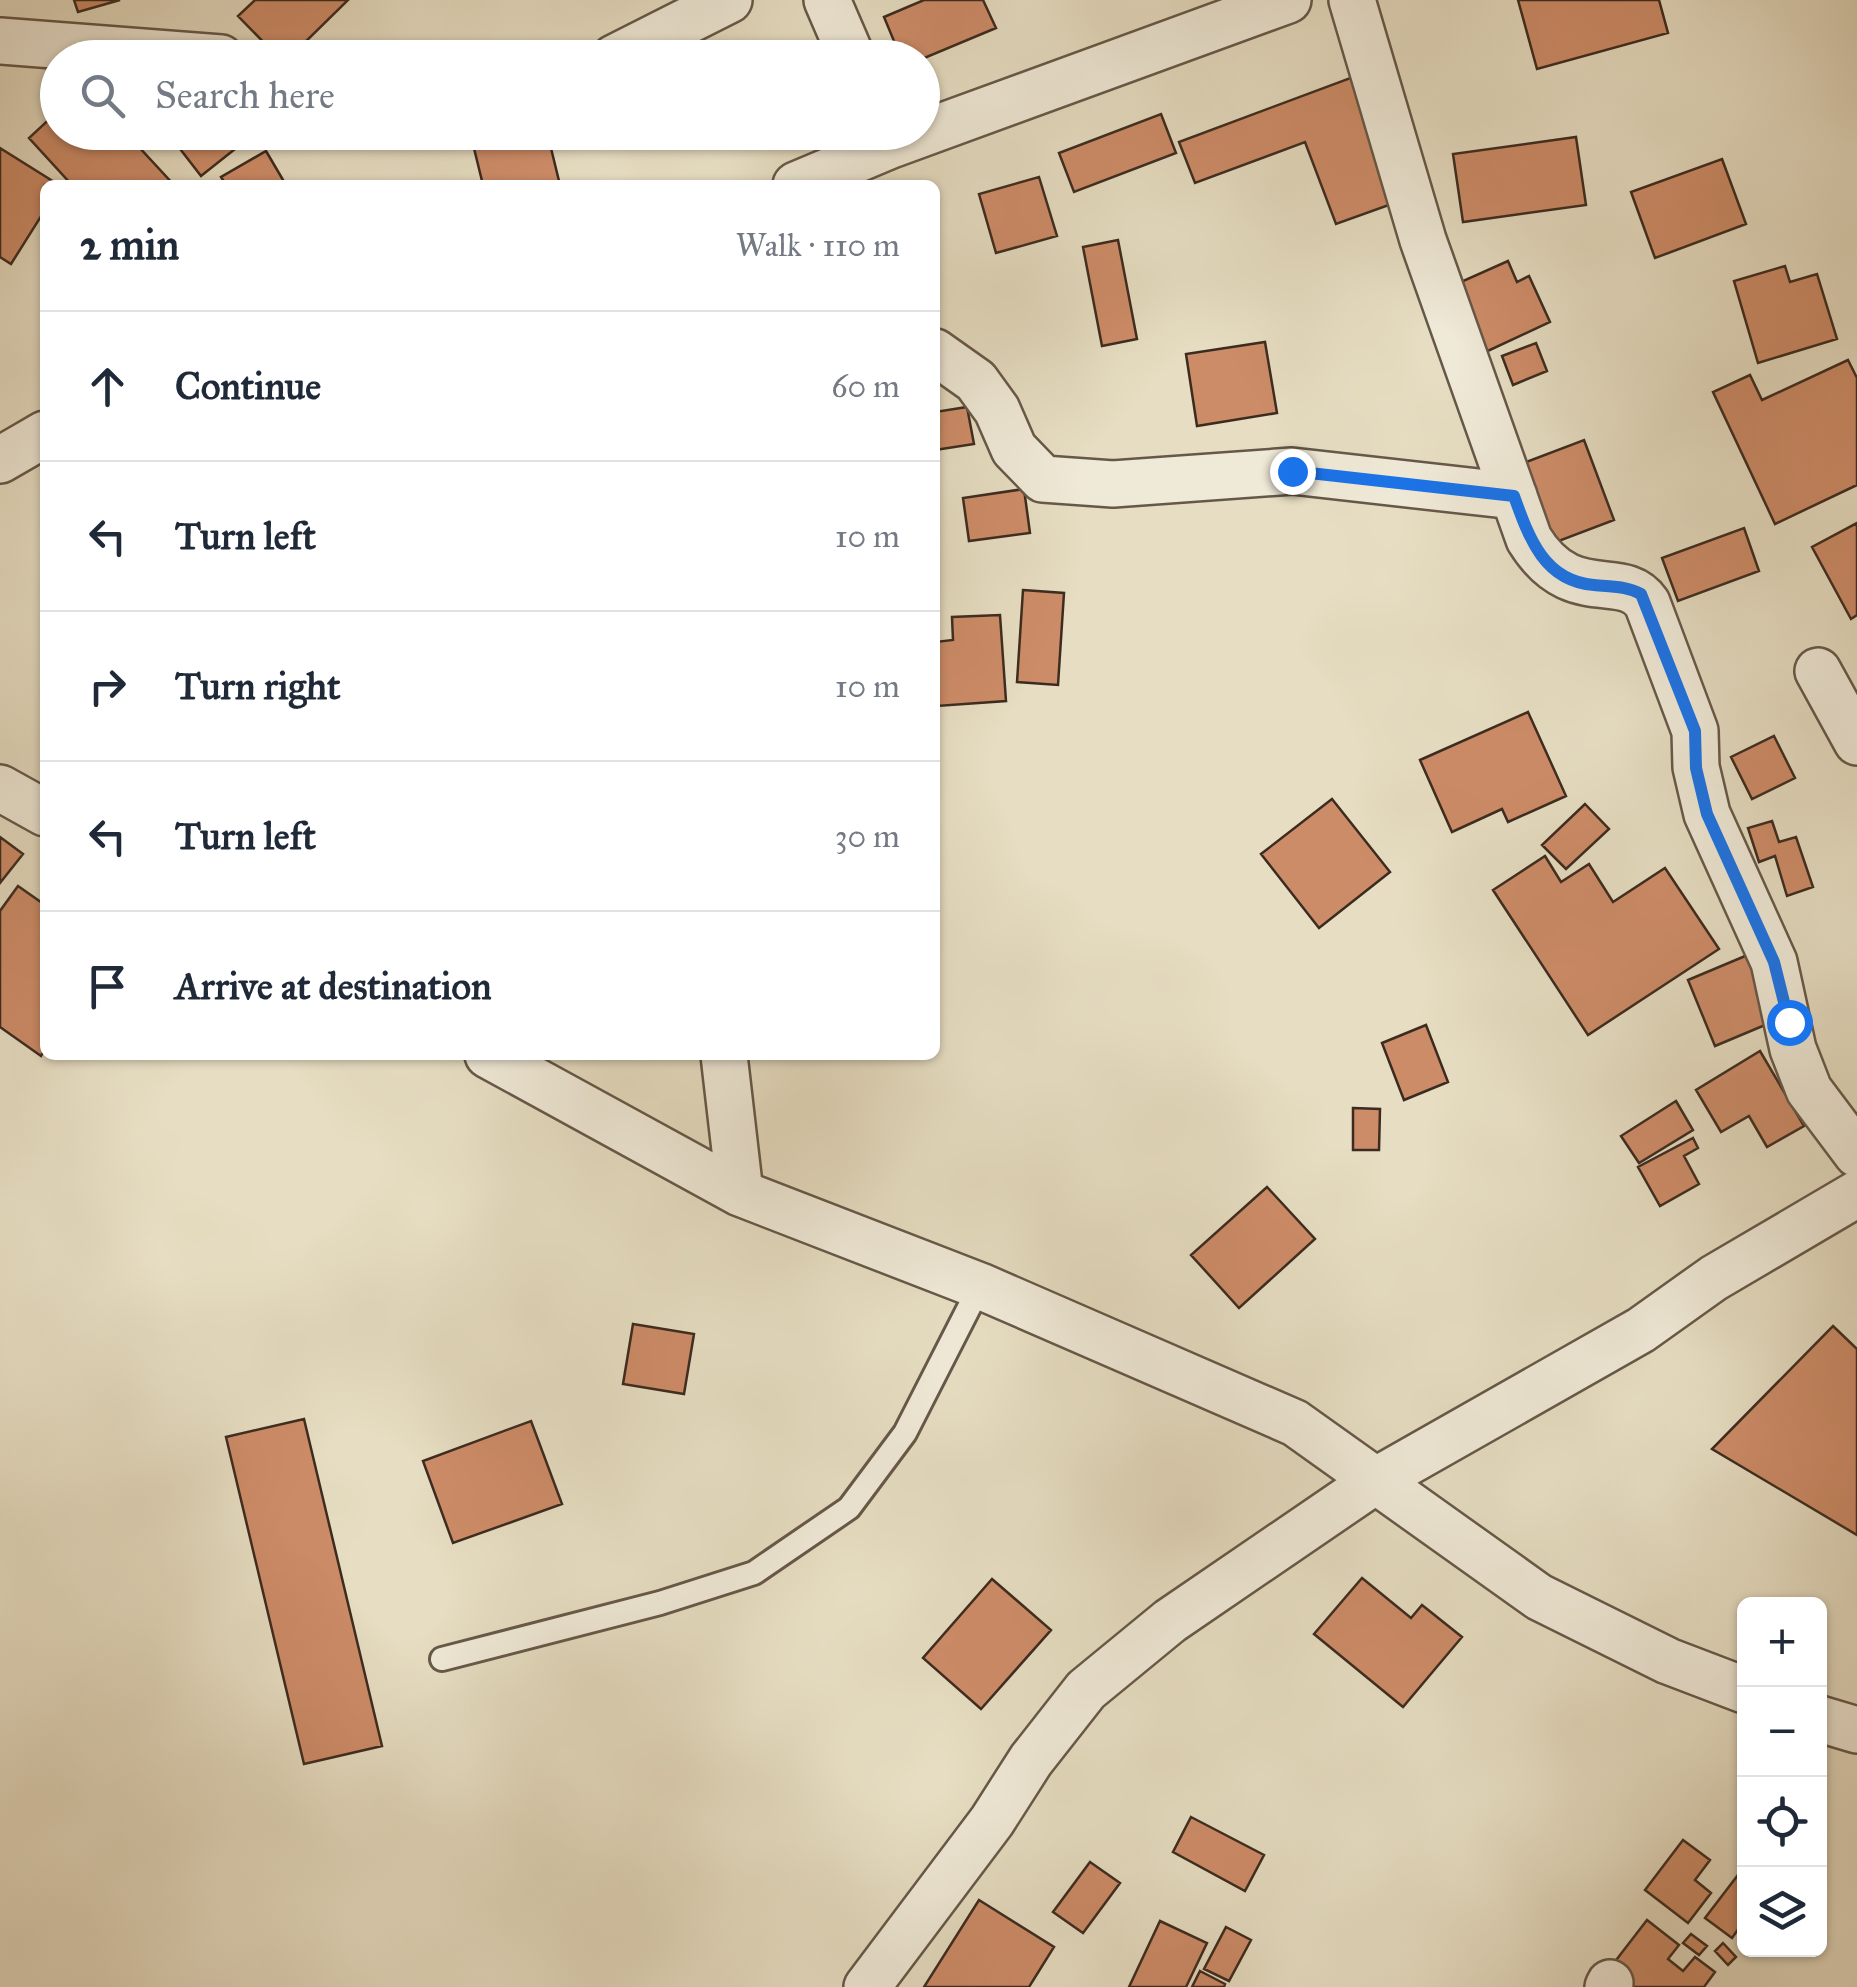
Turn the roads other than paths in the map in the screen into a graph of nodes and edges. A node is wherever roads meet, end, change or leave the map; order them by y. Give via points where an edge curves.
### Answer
1 (729, 0) edge
2 (1288, 0) edge
3 (1352, 0) edge
4 (816, 3) edge
5 (650, 40) edge
6 (840, 40) edge
7 (0, 41) edge
8 (40, 44) edge
9 (940, 121) edge
10 (870, 150) edge
11 (821, 180) edge
12 (940, 356) edge
13 (40, 437) edge
14 (0, 460) edge
15 (1514, 496) junction
16 (1818, 671) dead end
17 (1857, 742) edge
18 (0, 788) edge
19 (40, 810) edge
20 (497, 1060) edge
21 (725, 1060) edge
22 (1857, 1154) edge
23 (740, 1193) junction
24 (1857, 1194) edge
25 (980, 1286) junction
26 (1375, 1480) junction
27 (442, 1659) dead end
28 (1737, 1687) edge
29 (1827, 1720) edge
30 (1857, 1730) edge
31 (867, 1987) edge

1 - 5 street
2 - 9 street
3 - 15 street via 1422,240
4 - 6 street
7 - 8 street
10 - 11 street
12 - 15 street via 976,381 1014,449 1043,479 1113,484 1292,471
13 - 14 street
15 - 22 street via 1530,538 1552,569 1570,580 1632,588 1647,603 1695,731 1707,814 1774,962 1793,1049 1809,1090
16 - 17 street
18 - 19 street
20 - 23 street
21 - 23 street
23 - 25 street
24 - 26 street via 1714,1278 1641,1330
25 - 26 street via 1295,1423
25 - 27 lane via 904,1433 849,1508 754,1573
26 - 28 street via 1539,1597 1668,1662
26 - 31 street via 1170,1621 1086,1690
29 - 30 street

